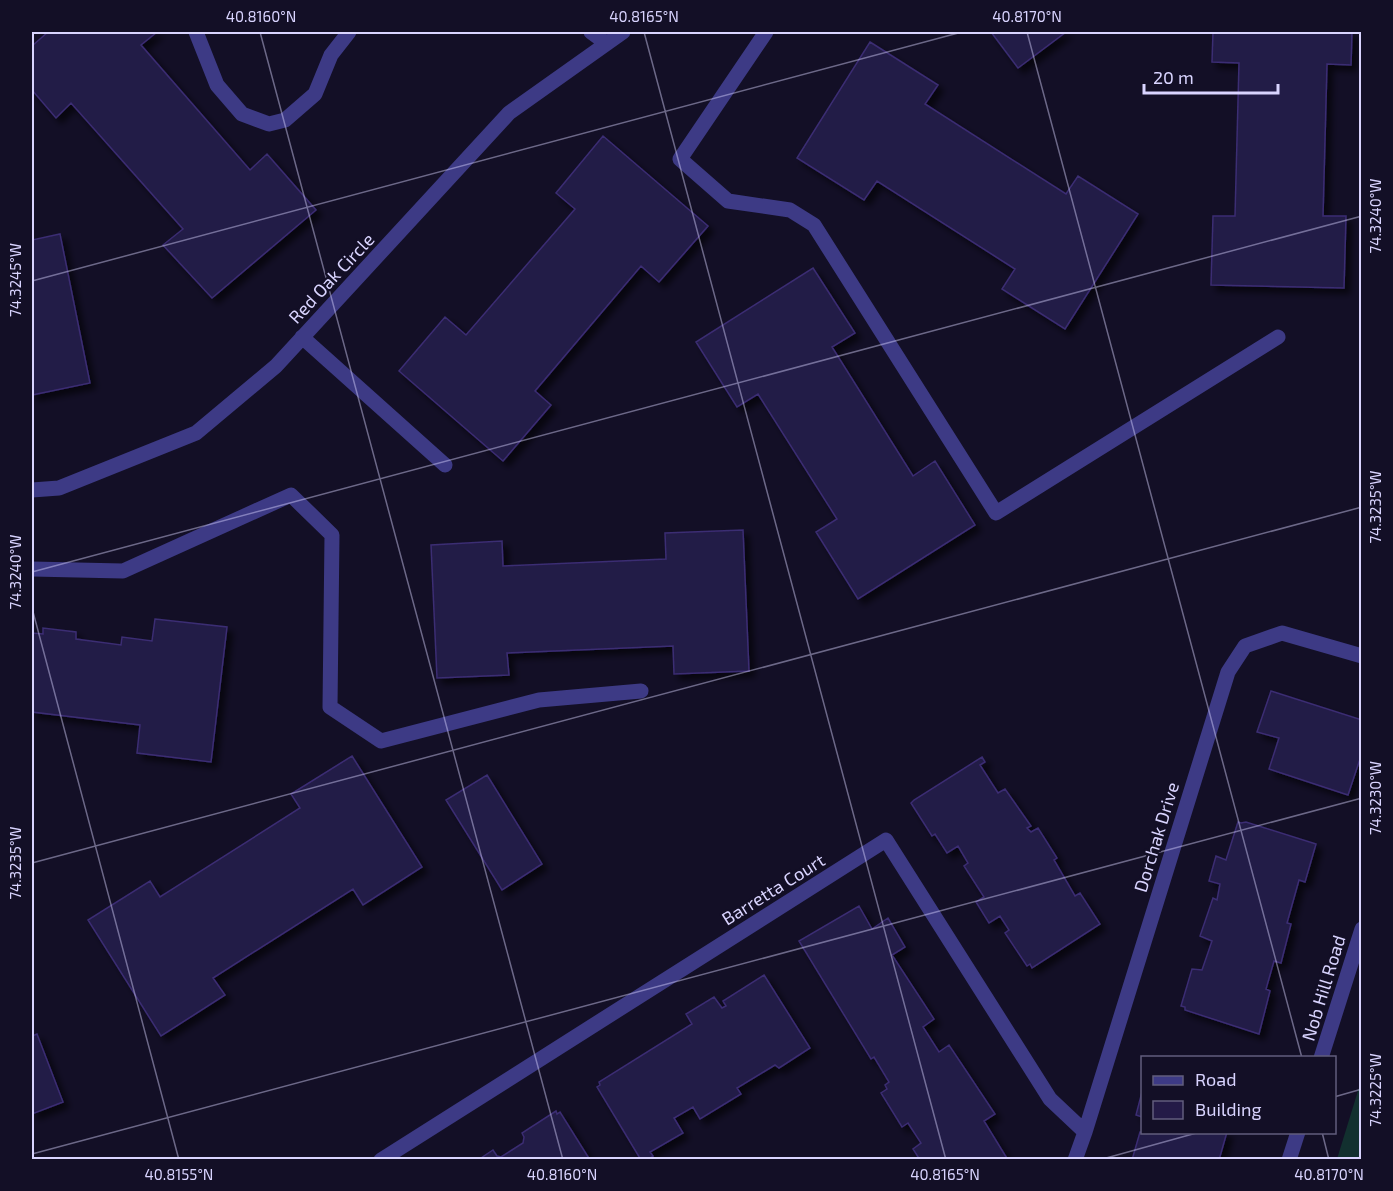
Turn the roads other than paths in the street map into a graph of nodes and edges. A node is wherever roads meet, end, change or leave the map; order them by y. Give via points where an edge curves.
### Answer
1 (196, 32) edge
2 (348, 32) edge
3 (591, 32) edge
4 (623, 32) edge
5 (766, 32) edge
6 (606, 44) junction
7 (1278, 337) dead end
8 (302, 338) junction
9 (445, 465) dead end
10 (32, 490) edge
11 (32, 569) edge
12 (1362, 656) edge
13 (641, 691) dead end
14 (1362, 929) edge
15 (1322, 1056) edge
16 (1085, 1132) junction
17 (1297, 1134) edge
18 (381, 1160) edge
19 (1075, 1160) edge
20 (1289, 1160) edge

1 - 2 street via 217,85 242,114 269,124 285,120 315,94 331,55
3 - 6 street
4 - 6 street, Red Oak Circle
5 - 7 street via 680,159 728,201 790,210 814,225 996,513
6 - 8 street, Red Oak Circle via 509,113
8 - 9 street
8 - 10 street, Red Oak Circle via 276,366 196,434 59,488
11 - 13 street via 123,571 291,495 332,535 330,707 381,741 539,700
12 - 16 street, Dorchak Drive via 1282,633 1245,646 1228,672
14 - 15 street, Nob Hill Road
16 - 18 street, Barretta Court via 1050,1099 886,840
16 - 19 street, Dorchak Drive
17 - 20 street

